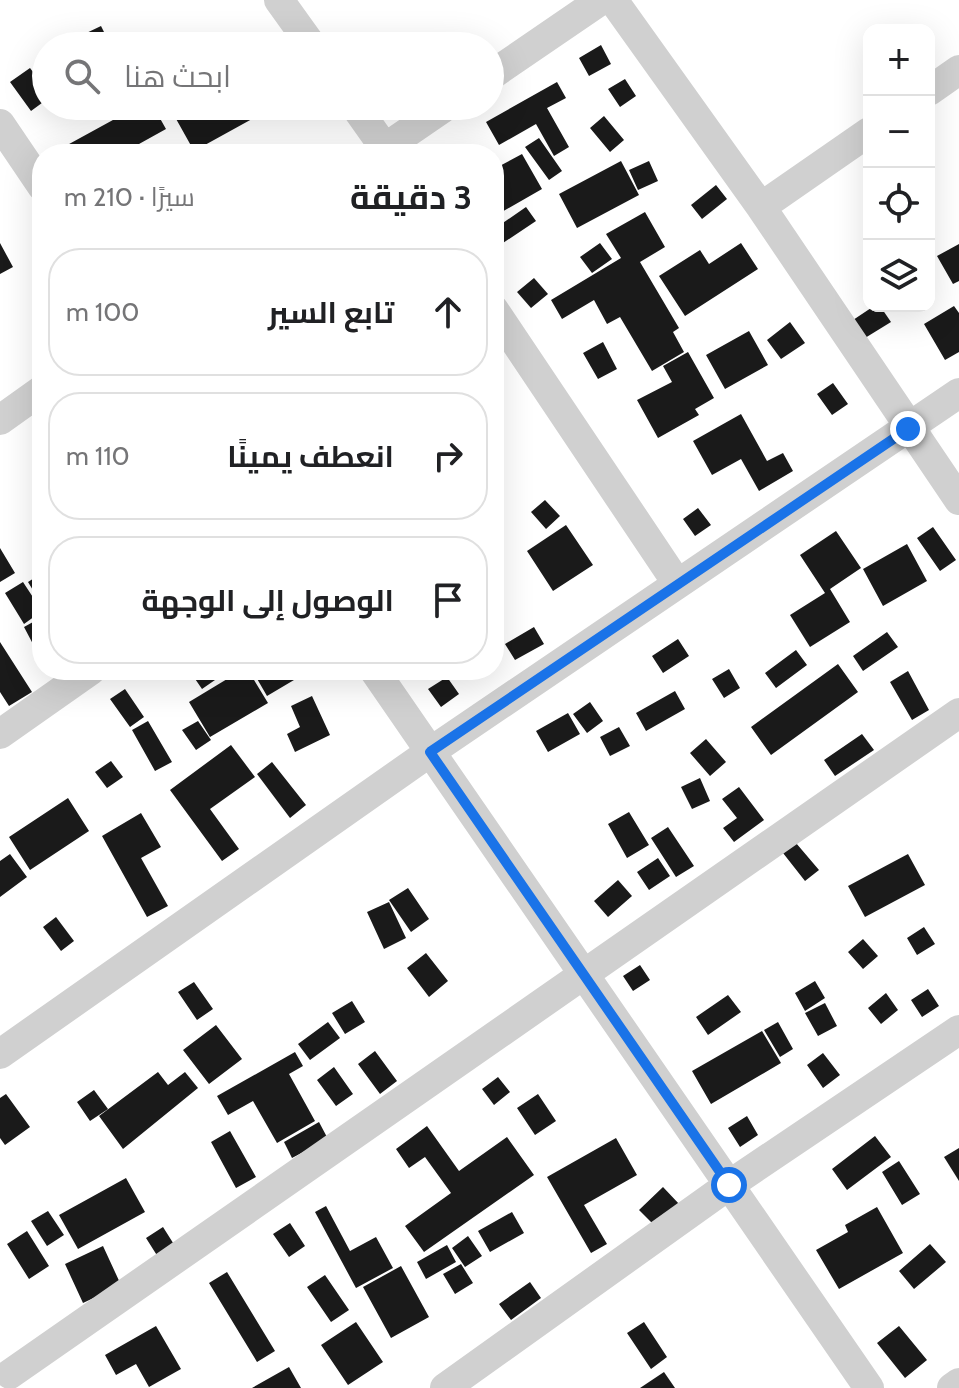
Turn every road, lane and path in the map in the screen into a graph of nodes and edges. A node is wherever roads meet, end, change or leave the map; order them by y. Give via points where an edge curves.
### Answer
1 (279, 0) edge
2 (601, 0) edge
3 (613, 0) edge
4 (302, 32) edge
5 (504, 66) edge
6 (959, 70) edge
7 (935, 87) edge
8 (364, 120) edge
9 (427, 120) edge
10 (1, 126) edge
11 (863, 136) edge
12 (379, 144) edge
13 (395, 144) edge
14 (32, 171) edge
15 (761, 207) junction
16 (504, 325) edge
17 (959, 393) edge
18 (32, 397) edge
19 (0, 420) edge
20 (908, 429) junction
21 (959, 500) edge
22 (677, 583) junction
23 (77, 680) edge
24 (381, 680) edge
25 (959, 713) edge
26 (0, 734) edge
27 (430, 752) junction
28 (583, 974) junction
29 (959, 1030) edge
30 (0, 1054) edge
31 (729, 1185) junction
32 (9, 1374) edge
33 (959, 1383) edge
34 (445, 1388) edge
35 (869, 1388) edge
36 (952, 1388) edge

1 - 4 street
2 - 5 street
3 - 15 street
6 - 7 street
8 - 12 street
9 - 13 street
10 - 14 street
11 - 15 street
15 - 20 street
16 - 22 street
17 - 20 street
18 - 19 street
20 - 21 street
20 - 22 street
22 - 27 street
23 - 26 street
24 - 27 street
25 - 28 street
27 - 28 street
27 - 30 street
28 - 31 street
28 - 32 street
29 - 31 street
31 - 34 street
31 - 35 street
33 - 36 street

